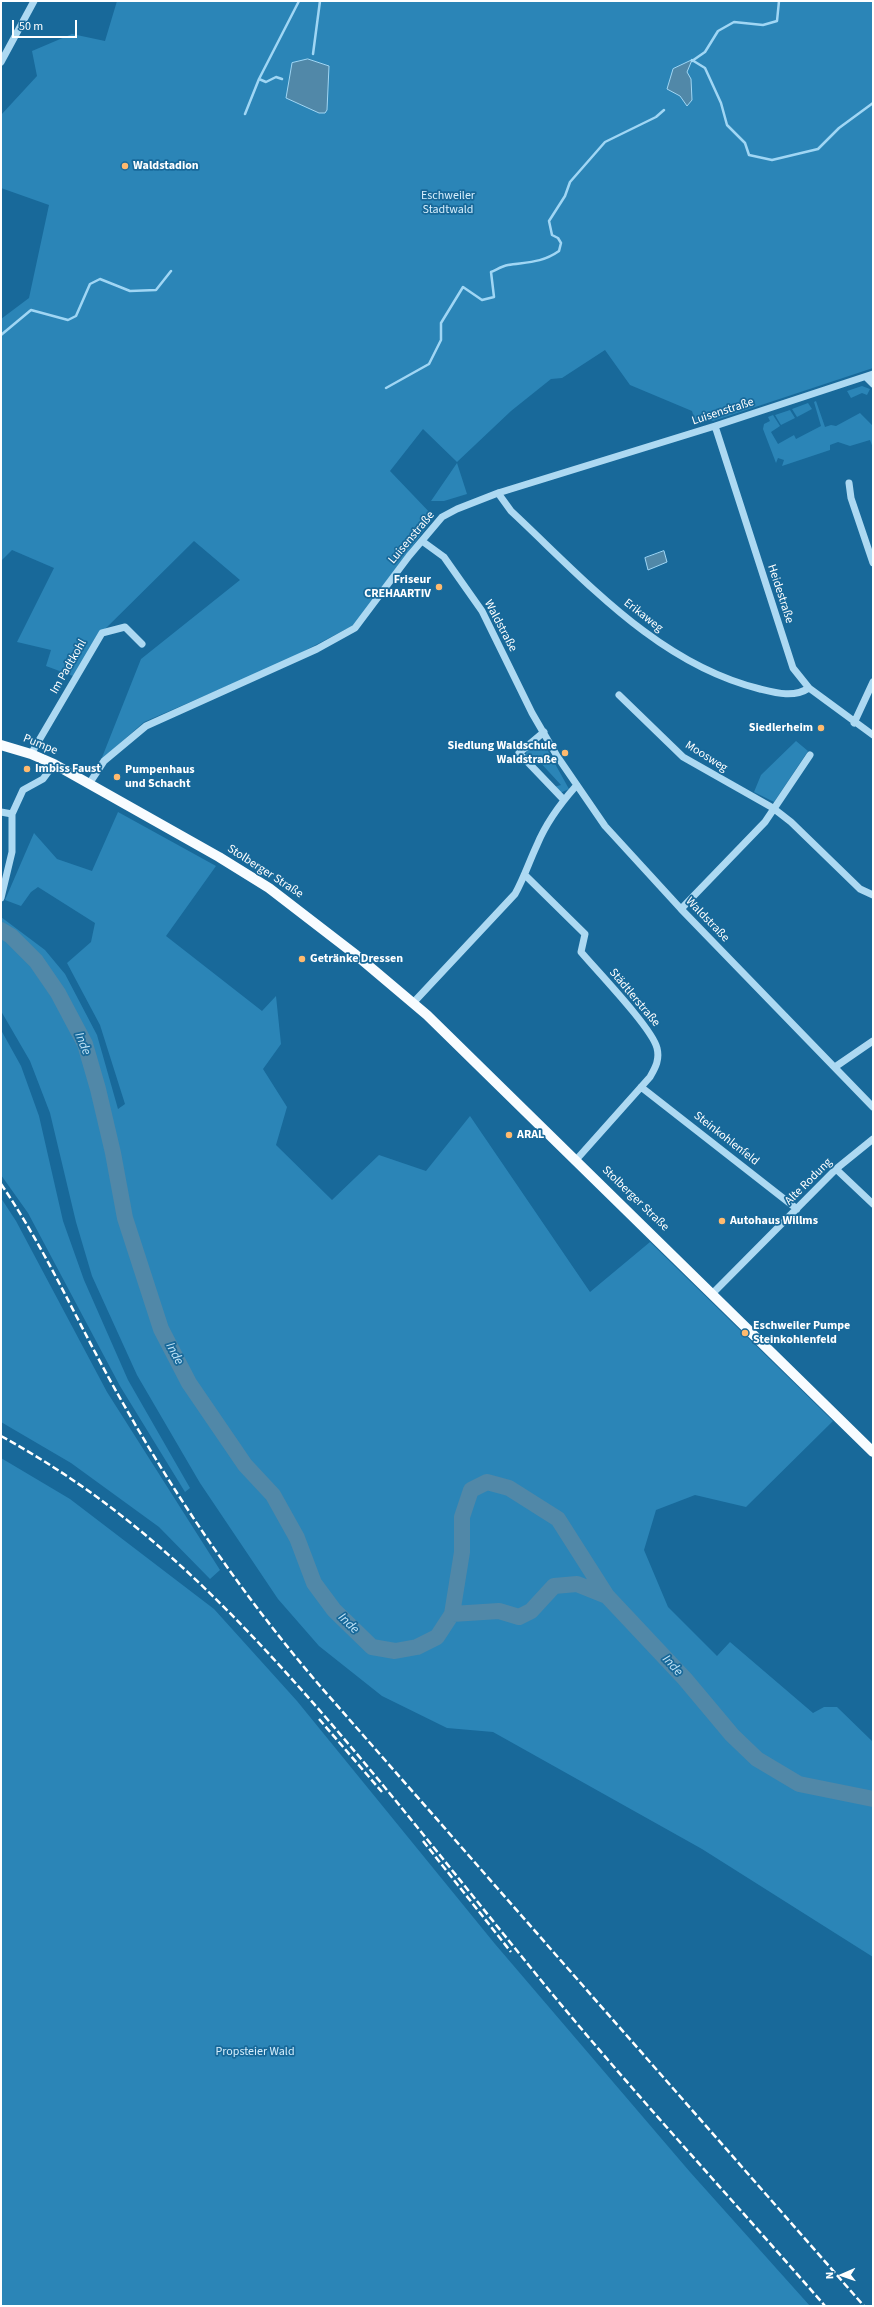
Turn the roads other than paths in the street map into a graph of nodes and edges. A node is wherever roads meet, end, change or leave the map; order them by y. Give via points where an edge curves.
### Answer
1 (34, 1) edge
2 (1, 62) edge
3 (873, 374) edge
4 (866, 377) junction
5 (873, 384) edge
6 (714, 426) junction
7 (849, 483) dead end
8 (498, 493) junction
9 (422, 540) junction
10 (873, 563) edge
11 (142, 644) dead end
12 (873, 682) edge
13 (809, 688) junction
14 (619, 695) dead end
15 (854, 723) junction
16 (544, 732) junction
17 (873, 735) edge
18 (1, 745) edge
19 (31, 754) junction
20 (810, 755) dead end
21 (54, 764) junction
22 (89, 784) junction
23 (576, 786) junction
24 (564, 800) junction
25 (773, 808) junction
26 (1, 812) edge
27 (12, 814) junction
28 (526, 876) junction
29 (873, 895) edge
30 (1, 898) edge
31 (681, 909) junction
32 (413, 1003) junction
33 (873, 1041) edge
34 (835, 1067) junction
35 (641, 1086) junction
36 (873, 1107) edge
37 (873, 1139) edge
38 (576, 1160) junction
39 (836, 1169) junction
40 (873, 1204) edge
41 (797, 1210) junction
42 (712, 1293) junction
43 (873, 1452) edge

1 - 2 street
3 - 4 street, Luisenstraße
4 - 5 street
4 - 6 street, Luisenstraße
6 - 8 street, Luisenstraße
6 - 13 street, Heidestraße via 793,668
7 - 10 street via 851,498
8 - 9 street, Luisenstraße via 442,517
8 - 13 street, Erikaweg via 511,511 614,607 674,652 716,675 750,687 780,694 800,694
9 - 16 street, Waldstraße via 444,557 482,611
9 - 22 street, Luisenstraße via 356,628 317,649 146,726 104,761
11 - 19 street, Im Padtkohl via 125,627 102,633
12 - 15 street
13 - 15 street, Heidestraße
14 - 25 street, Moosweg via 683,757
15 - 17 street, Heidestraße
16 - 23 street, Waldstraße
16 - 24 street via 519,753
18 - 19 main road, Pumpe
19 - 21 main road, Pumpe
20 - 25 street
21 - 22 main road, Pumpe
21 - 27 street via 43,779 23,790
22 - 32 main road, Stolberger Straße via 220,858 279,895
23 - 24 street
23 - 31 street, Waldstraße via 605,826
24 - 28 street via 547,824
25 - 29 street, Moosweg via 791,822 860,889
25 - 31 street via 765,822
26 - 27 street
27 - 30 street via 12,852
28 - 32 street via 515,894
28 - 35 street, Städtlerstraße via 585,934 581,952 654,1041 657,1048 657,1064
31 - 34 street, Waldstraße
32 - 38 main road, Stolberger Straße
33 - 34 street
34 - 36 street, Waldstraße
35 - 38 street, Städtlerstraße
35 - 41 street, Steinkohlenfeld
37 - 39 street, Alte Rodung
38 - 42 main road, Stolberger Straße
39 - 40 street
39 - 41 street, Alte Rodung
41 - 42 street, Alte Rodung
42 - 43 main road, Stolberger Straße

